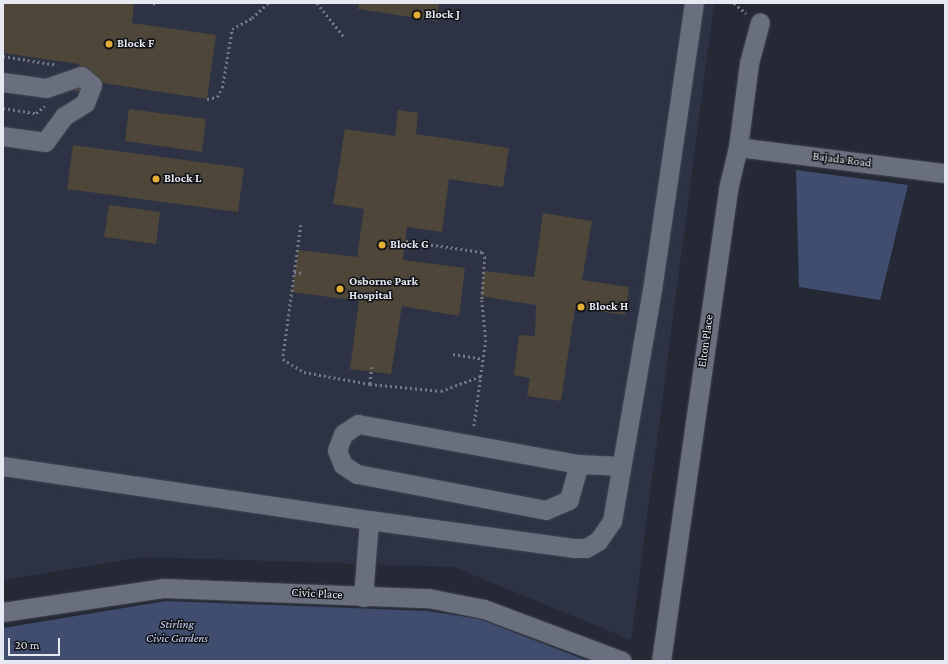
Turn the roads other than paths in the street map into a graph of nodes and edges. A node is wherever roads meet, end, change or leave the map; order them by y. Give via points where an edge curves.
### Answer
1 (694, 3) edge
2 (760, 22) dead end
3 (3, 82) edge
4 (3, 136) edge
5 (738, 147) junction
6 (945, 173) edge
7 (579, 464) junction
8 (3, 466) edge
9 (621, 466) junction
10 (369, 520) junction
11 (363, 596) junction
12 (3, 612) edge
13 (622, 661) edge
14 (660, 661) edge

1 - 9 street via 652,290
2 - 5 street, Elton Place via 749,63
3 - 4 street via 46,88 81,76 92,85 85,103 64,116 45,142
5 - 6 street, Bajada Road
5 - 14 street, Elton Place via 728,189
7 - 7 street via 358,424 343,434 337,450 343,464 357,474 546,510 569,500
7 - 9 street
8 - 10 street
9 - 10 street via 612,520 598,541 586,548
10 - 11 street
11 - 12 street, Civic Place via 164,588
11 - 13 street, Civic Place via 428,598 484,609

